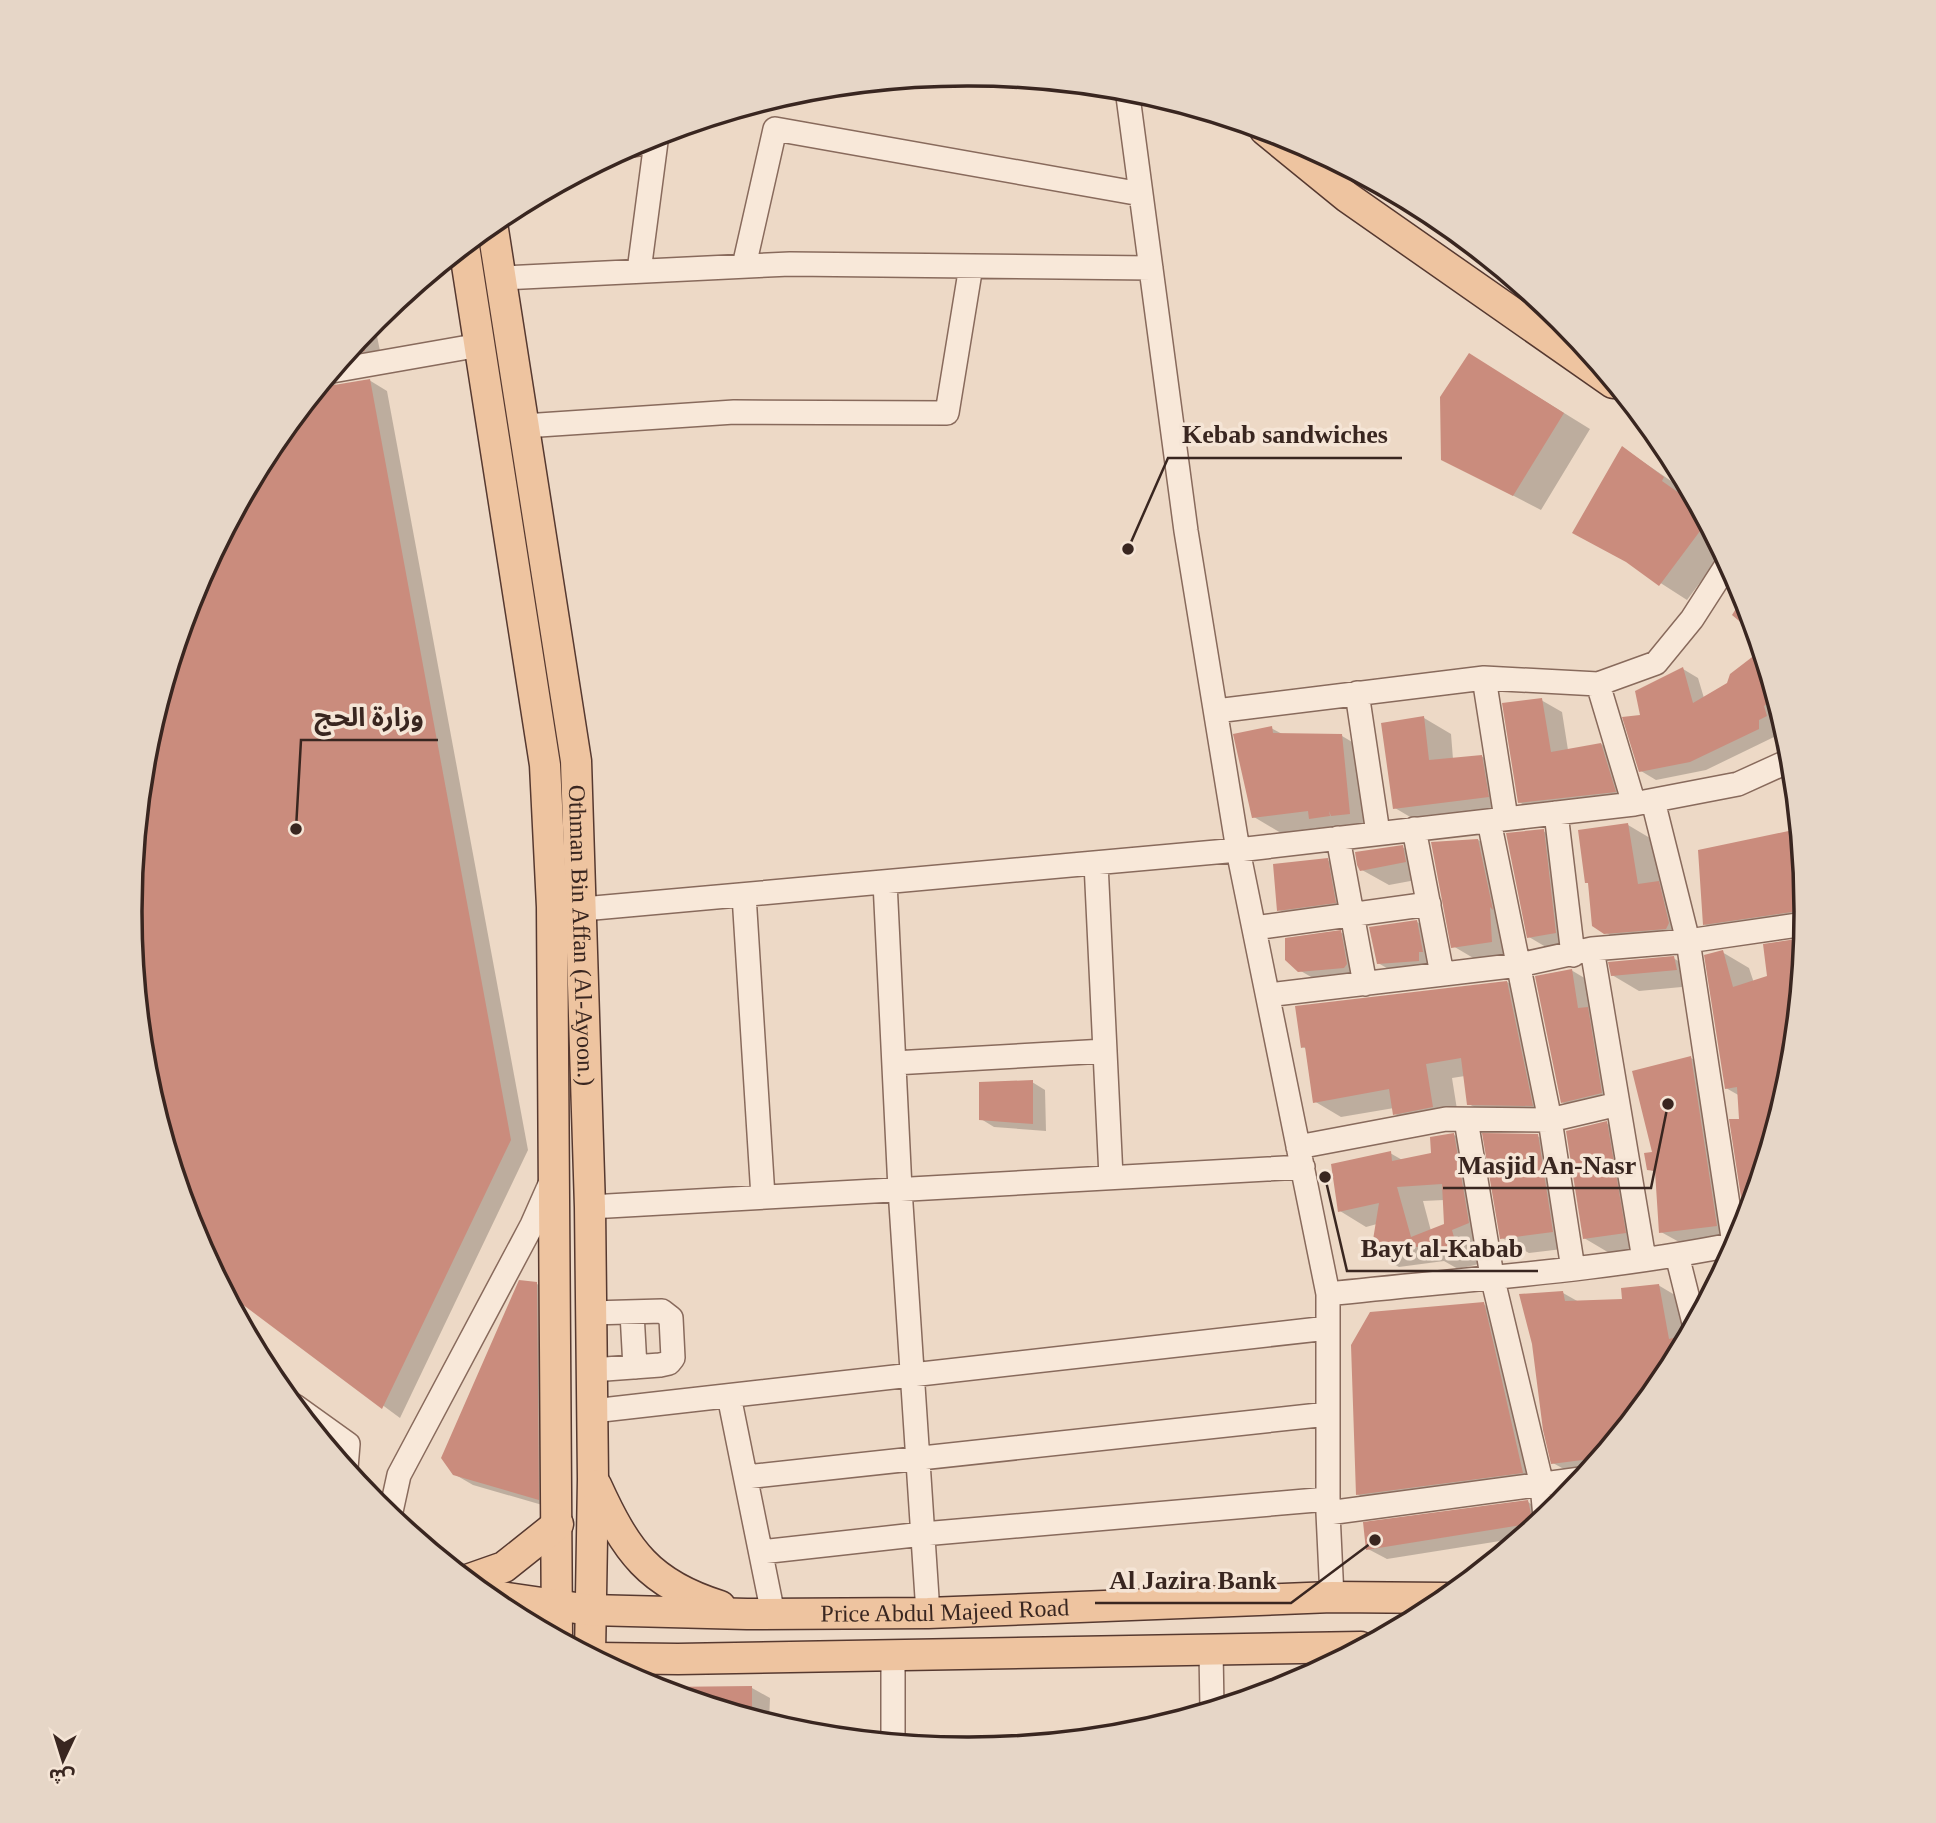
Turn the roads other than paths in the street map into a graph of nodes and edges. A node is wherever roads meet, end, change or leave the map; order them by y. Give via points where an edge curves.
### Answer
1 (1131, 103) edge
2 (655, 148) edge
3 (1293, 153) edge
4 (1141, 194) junction
5 (494, 236) edge
6 (466, 256) edge
7 (744, 266) junction
8 (971, 266) junction
9 (1151, 268) junction
10 (639, 271) junction
11 (500, 278) junction
12 (480, 345) junction
13 (1587, 365) edge
14 (345, 370) edge
15 (524, 426) junction
16 (1722, 574) edge
17 (1483, 678) junction
18 (1598, 684) junction
19 (1357, 693) junction
20 (1216, 711) junction
21 (1780, 765) edge
22 (1643, 802) junction
23 (1556, 813) junction
24 (1498, 820) junction
25 (1414, 830) junction
26 (1378, 833) junction
27 (1338, 838) junction
28 (1238, 850) junction
29 (1096, 863) junction
30 (885, 882) junction
31 (744, 895) junction
32 (1429, 904) junction
33 (583, 909) junction
34 (1352, 914) junction
35 (1793, 926) edge
36 (1254, 928) junction
37 (1688, 941) junction
38 (1582, 952) junction
39 (1519, 965) junction
40 (1442, 974) junction
41 (1365, 984) junction
42 (1268, 995) junction
43 (1105, 1051) junction
44 (894, 1063) junction
45 (1618, 1104) junction
46 (1466, 1120) junction
47 (1550, 1120) junction
48 (1301, 1157) junction
49 (555, 1172) junction
50 (1111, 1177) junction
51 (900, 1189) junction
52 (763, 1197) junction
53 (590, 1207) junction
54 (1732, 1225) edge
55 (1723, 1246) edge
56 (1677, 1255) junction
57 (1644, 1259) junction
58 (1573, 1269) junction
59 (1492, 1276) junction
60 (1328, 1294) junction
61 (1691, 1310) edge
62 (632, 1312) junction
63 (591, 1313) junction
64 (1328, 1328) junction
65 (635, 1367) junction
66 (592, 1370) junction
67 (913, 1376) junction
68 (729, 1396) junction
69 (593, 1411) junction
70 (1328, 1414) junction
71 (322, 1426) edge
72 (347, 1456) edge
73 (918, 1461) junction
74 (746, 1477) junction
75 (593, 1479) junction
76 (1565, 1481) edge
77 (1542, 1485) junction
78 (393, 1503) edge
79 (1544, 1503) edge
80 (1328, 1506) junction
81 (558, 1524) junction
82 (923, 1534) junction
83 (761, 1552) junction
84 (478, 1576) edge
85 (1332, 1597) junction
86 (509, 1598) edge
87 (1427, 1598) edge
88 (557, 1604) junction
89 (1156, 1605) junction
90 (590, 1610) junction
91 (928, 1613) junction
92 (760, 1614) junction
93 (557, 1628) edge
94 (590, 1645) edge
95 (1339, 1649) edge
96 (1158, 1650) junction
97 (1211, 1650) junction
98 (892, 1656) junction
99 (617, 1658) edge
100 (678, 1659) junction
101 (648, 1672) edge
102 (1212, 1700) edge
103 (893, 1733) edge

1 - 4 street
2 - 10 street
3 - 13 main road via 1347,197
4 - 7 street via 775,129
4 - 9 street
5 - 11 main road, Othman Bin Affan (Al-Ayoon.)
6 - 12 main road, Othman Bin Affan (Al-Ayoon.)
7 - 8 street
7 - 10 street
8 - 9 street
8 - 15 street via 947,413 734,412
9 - 20 street via 1186,531
10 - 11 street
11 - 15 main road, Othman Bin Affan (Al-Ayoon.)
12 - 14 street
12 - 49 main road, Othman Bin Affan (Al-Ayoon.) via 545,765 552,907
15 - 33 main road, Othman Bin Affan (Al-Ayoon.) via 576,761
16 - 18 street via 1656,663
17 - 18 street
17 - 19 street
17 - 24 street
18 - 22 street
19 - 20 street
19 - 26 street
20 - 28 street
21 - 22 street via 1738,784
22 - 23 street
22 - 37 street
23 - 24 street
23 - 38 street
24 - 25 street
24 - 39 street
25 - 26 street
25 - 32 street
26 - 27 street
27 - 28 street
27 - 34 street
28 - 29 street
28 - 36 street
29 - 30 street
29 - 43 street
30 - 31 street
30 - 44 street
31 - 33 street
31 - 52 street
32 - 34 street
32 - 40 street
33 - 53 main road, Othman Bin Affan (Al-Ayoon.)
34 - 36 street
34 - 41 street
35 - 37 street
36 - 42 street
37 - 38 street
37 - 54 street
38 - 39 street
38 - 45 street
39 - 40 street
39 - 47 street
40 - 41 street
41 - 42 street
42 - 48 street
43 - 44 street
43 - 50 street
44 - 51 street
45 - 47 street
45 - 57 street
46 - 47 street
46 - 48 street via 1446,1119
46 - 59 street
47 - 58 street
48 - 50 street
48 - 60 street
49 - 78 street via 532,1225 400,1475
49 - 81 main road, Othman Bin Affan (Al-Ayoon.)
50 - 51 street
51 - 52 street
51 - 67 street
52 - 53 street
53 - 63 main road, Othman Bin Affan (Al-Ayoon.)
55 - 56 street
56 - 57 street
56 - 61 street
57 - 58 street
58 - 59 street
59 - 60 street
59 - 77 street
60 - 64 street
62 - 63 street
62 - 65 street
62 - 65 street via 662,1311 671,1318 673,1357 669,1363
63 - 66 main road, Othman Bin Affan (Al-Ayoon.)
64 - 67 street
64 - 70 street
65 - 66 street
66 - 69 main road, Othman Bin Affan (Al-Ayoon.)
67 - 68 street
67 - 73 street
68 - 69 street
68 - 74 street
69 - 75 main road, Othman Bin Affan (Al-Ayoon.)
70 - 73 street
70 - 80 street
71 - 72 street via 348,1444
73 - 74 street
73 - 82 street
74 - 83 street
75 - 90 main road, Othman Bin Affan (Al-Ayoon.)
75 - 92 main road via 613,1522 642,1565 693,1598
76 - 77 street
77 - 79 street
77 - 80 street
80 - 82 street
80 - 85 street
81 - 84 main road via 504,1567
81 - 88 main road, Othman Bin Affan (Al-Ayoon.)
82 - 83 street
82 - 91 street
83 - 92 street
85 - 87 main road, Price Abdul Majeed Road
85 - 89 main road, Price Abdul Majeed Road
86 - 88 main road, Price Abdul Majeed Road
88 - 90 main road, Price Abdul Majeed Road
88 - 93 main road, Othman Bin Affan (Al-Ayoon.)
89 - 91 main road, Price Abdul Majeed Road
89 - 96 main road
90 - 92 main road, Price Abdul Majeed Road
90 - 94 main road, Othman Bin Affan (Al-Ayoon.)
91 - 92 main road, Price Abdul Majeed Road
95 - 97 main road, Price Abdul Majeed Road
96 - 97 main road, Price Abdul Majeed Road
96 - 98 main road, Price Abdul Majeed Road
97 - 102 street
98 - 100 main road, Price Abdul Majeed Road
98 - 103 street
99 - 100 main road, Price Abdul Majeed Road
100 - 101 main road

